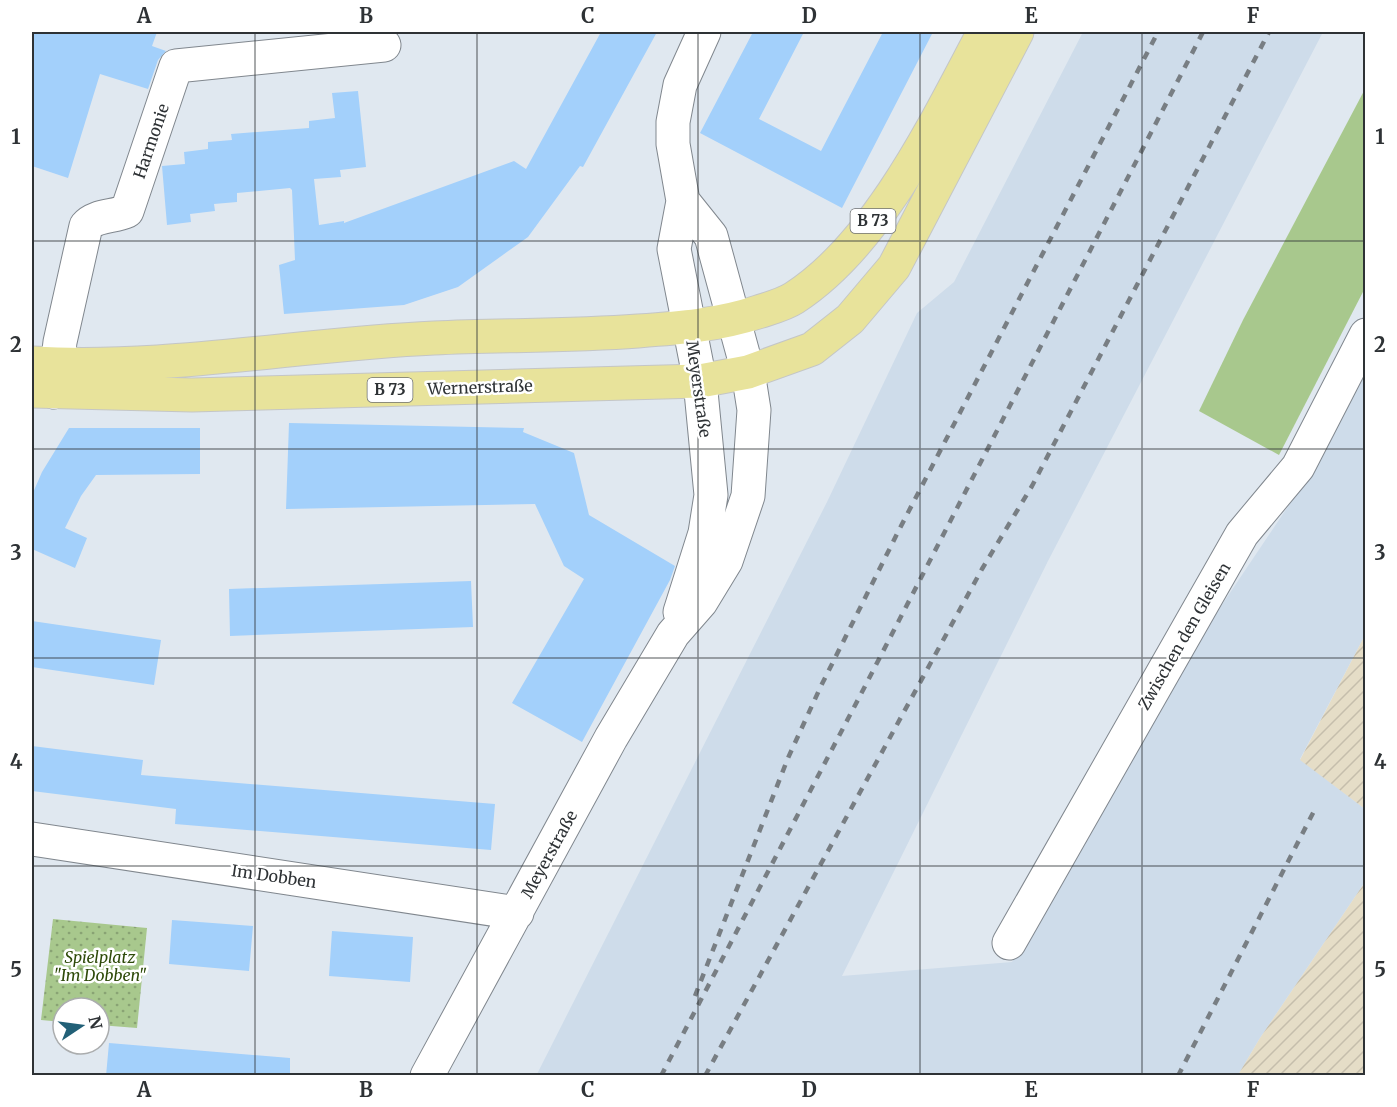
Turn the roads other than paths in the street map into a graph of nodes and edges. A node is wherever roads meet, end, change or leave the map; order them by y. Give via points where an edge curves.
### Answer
1 (704, 32) edge
2 (984, 32) edge
3 (1017, 32) edge
4 (384, 45) dead end
5 (683, 201) junction
6 (735, 320) junction
7 (690, 327) junction
8 (1365, 334) edge
9 (748, 372) junction
10 (43, 378) edge
11 (700, 381) junction
12 (673, 634) junction
13 (32, 839) edge
14 (517, 913) junction
15 (1009, 943) dead end
16 (427, 1076) edge

1 - 5 street via 680,85 673,122
2 - 6 main road, Meyerstraße / B 73 via 890,200 855,242 829,271 792,300
3 - 9 main road, B 73 via 894,267 850,319 812,349
4 - 10 street, Harmonie via 176,66 127,211 86,226
5 - 6 street, Meyerstraße via 711,236
5 - 7 street via 674,249
6 - 7 main road, Meyerstraße / B 73
6 - 9 street, Meyerstraße
7 - 10 main road, B 73 via 582,335 433,338 198,358
7 - 11 street, Meyerstraße
8 - 15 street, Zwischen den Gleisen via 1298,467 1242,534
9 - 11 main road, Wernerstraße / B 73
9 - 12 street, Meyerstraße via 754,410 748,496 726,561 701,602
10 - 11 main road, Wernerstraße / B 73 via 192,395
11 - 12 street, Meyerstraße via 711,495 705,533
12 - 14 street, Meyerstraße via 611,738
13 - 14 street, Im Dobben
14 - 16 street, Meyerstraße

